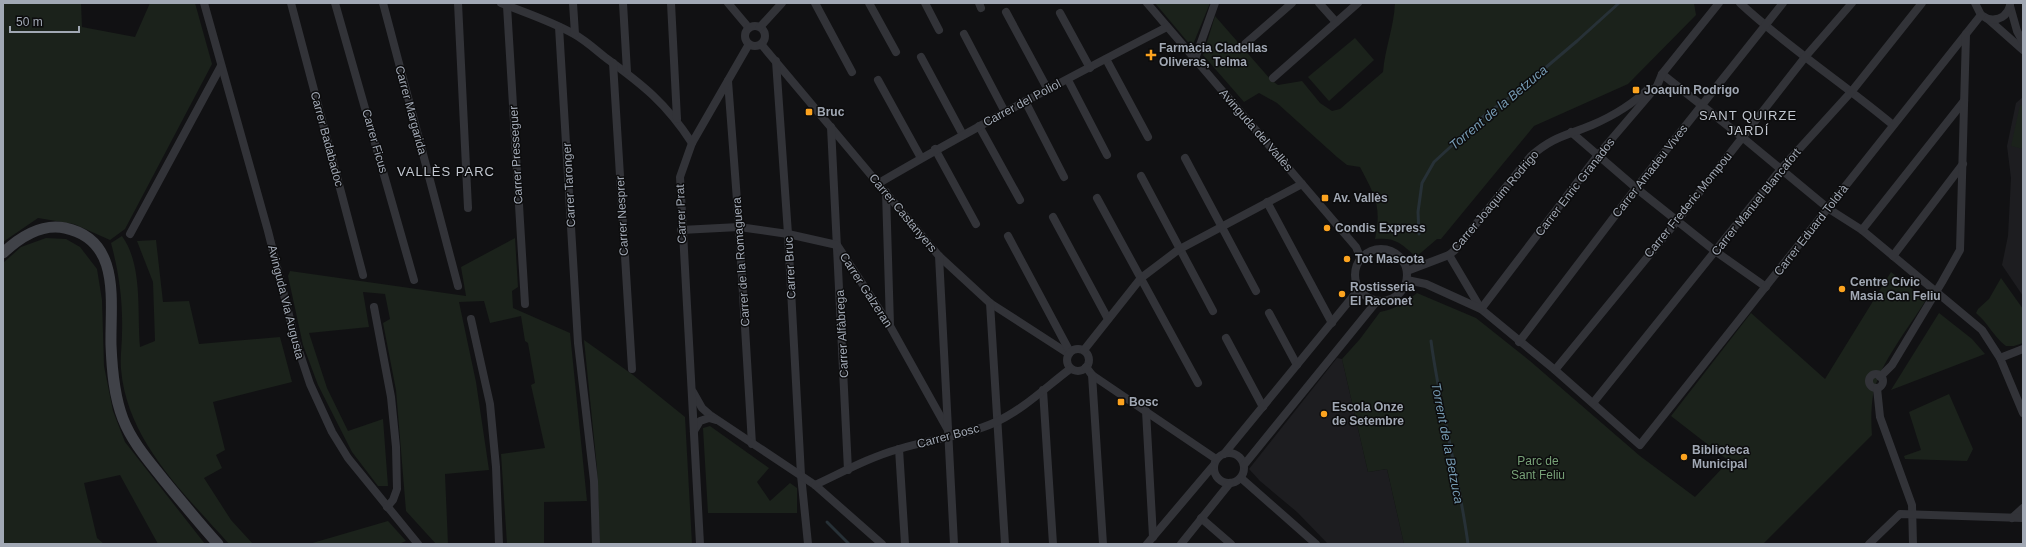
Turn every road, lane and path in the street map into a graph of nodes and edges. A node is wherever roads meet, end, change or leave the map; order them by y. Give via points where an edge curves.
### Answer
1 (204, 3) edge
2 (291, 3) edge
3 (335, 3) edge
4 (383, 3) edge
5 (458, 3) edge
6 (573, 3) edge
7 (623, 3) edge
8 (671, 3) edge
9 (728, 3) edge
10 (782, 3) edge
11 (815, 3) edge
12 (869, 3) edge
13 (925, 3) edge
14 (1147, 3) edge
15 (1214, 3) edge
16 (1292, 3) edge
17 (1319, 3) edge
18 (1358, 3) edge
19 (1711, 3) edge
20 (1719, 3) edge
21 (1740, 3) edge
22 (1783, 3) edge
23 (1852, 3) edge
24 (1922, 3) edge
25 (1975, 3) edge
26 (504, 4) edge
27 (2011, 5) edge
28 (525, 7) edge
29 (1006, 12) dead end
30 (1060, 13) dead end
31 (1711, 13) junction
32 (1985, 17) junction
33 (1336, 22) junction
34 (1764, 25) junction
35 (760, 26) junction
36 (560, 27) junction
37 (1167, 27) junction
38 (749, 28) junction
39 (939, 30) dead end
40 (575, 34) junction
41 (964, 34) dead end
42 (1966, 34) junction
43 (2023, 42) edge
44 (749, 44) junction
45 (762, 44) junction
46 (1245, 44) dead end
47 (2023, 50) edge
48 (896, 52) dead end
49 (1806, 56) junction
50 (922, 58) dead end
51 (1106, 58) junction
52 (1195, 59) junction
53 (776, 61) junction
54 (613, 63) junction
55 (221, 66) junction
56 (1090, 68) junction
57 (627, 72) junction
58 (852, 72) dead end
59 (1662, 74) junction
60 (1273, 78) dead end
61 (878, 80) dead end
62 (1068, 80) junction
63 (728, 81) junction
64 (1048, 90) junction
65 (1852, 91) junction
66 (1024, 101) junction
67 (1964, 101) junction
68 (1701, 105) junction
69 (1005, 112) junction
70 (677, 119) junction
71 (1893, 125) junction
72 (979, 126) junction
73 (831, 128) junction
74 (1571, 132) junction
75 (963, 135) junction
76 (1148, 137) dead end
77 (1742, 137) junction
78 (692, 142) junction
79 (935, 149) junction
80 (1108, 155) dead end
81 (1598, 155) junction
82 (921, 158) junction
83 (1185, 158) dead end
84 (1963, 164) junction
85 (1781, 169) junction
86 (1141, 176) dead end
87 (1064, 177) dead end
88 (879, 183) junction
89 (1302, 184) junction
90 (1636, 188) junction
91 (886, 192) junction
92 (1097, 198) dead end
93 (1020, 200) dead end
94 (1267, 202) junction
95 (468, 208) dead end
96 (1829, 209) junction
97 (1053, 217) dead end
98 (1677, 221) junction
99 (976, 224) dead end
100 (739, 227) junction
101 (1223, 227) junction
102 (682, 230) junction
103 (1862, 230) junction
104 (130, 234) dead end
105 (788, 234) junction
106 (1008, 236) dead end
107 (837, 245) junction
108 (1181, 249) junction
109 (1715, 251) junction
110 (3, 253) edge
111 (1449, 255) junction
112 (939, 256) junction
113 (1893, 256) junction
114 (1361, 259) junction
115 (363, 275) dead end
116 (1407, 275) junction
117 (1141, 278) junction
118 (414, 280) dead end
119 (458, 286) dead end
120 (1766, 287) junction
121 (1359, 289) junction
122 (1256, 291) dead end
123 (1936, 291) junction
124 (1377, 301) junction
125 (990, 303) junction
126 (525, 304) dead end
127 (374, 307) dead end
128 (1481, 310) junction
129 (1213, 311) dead end
130 (1269, 313) dead end
131 (471, 319) dead end
132 (1108, 319) junction
133 (1332, 323) junction
134 (890, 326) junction
135 (1226, 338) dead end
136 (1519, 342) junction
137 (2023, 349) edge
138 (1084, 350) junction
139 (1069, 353) junction
140 (2000, 358) junction
141 (1297, 365) junction
142 (1086, 367) junction
143 (632, 369) dead end
144 (1070, 369) junction
145 (1555, 370) junction
146 (1092, 375) junction
147 (690, 377) junction
148 (1198, 383) dead end
149 (1043, 390) junction
150 (1593, 403) junction
151 (1263, 407) junction
152 (1146, 411) junction
153 (2023, 413) edge
154 (717, 420) junction
155 (996, 422) junction
156 (694, 431) junction
157 (948, 434) junction
158 (752, 444) junction
159 (899, 449) junction
160 (1224, 454) junction
161 (1215, 463) junction
162 (1244, 466) junction
163 (848, 470) junction
164 (801, 475) junction
165 (1241, 478) junction
166 (1230, 483) junction
167 (816, 485) junction
168 (387, 507) junction
169 (2023, 508) edge
170 (1913, 513) junction
171 (1201, 518) junction
172 (2012, 518) junction
173 (2023, 518) edge
174 (1153, 537) junction
175 (218, 544) edge
176 (418, 544) edge
177 (499, 544) edge
178 (596, 544) edge
179 (700, 544) edge
180 (808, 544) edge
181 (882, 544) edge
182 (905, 544) edge
183 (954, 544) edge
184 (1005, 544) edge
185 (1053, 544) edge
186 (1103, 544) edge
187 (1147, 544) edge
188 (1180, 544) edge
189 (1231, 544) edge
190 (1316, 544) edge
191 (1868, 544) edge
192 (1913, 544) edge

1 - 55 street, Avinguda Via Augusta
2 - 115 street, Carrer Badabadoc
3 - 118 street, Carrer Ficus
4 - 119 street, Carrer Margarida
5 - 95 street
6 - 40 street
7 - 57 street
8 - 70 street
9 - 38 street
10 - 35 street
11 - 58 street
12 - 48 street
13 - 39 street
14 - 37 street, Avinguda del Vallès
15 - 52 street
16 - 46 street
17 - 33 street
18 - 33 street
19 - 31 street
20 - 31 street, Carrer Enric Granados
21 - 34 street
22 - 34 street, Carrer Amadeu Vives
23 - 49 street, Carrer Frederic Mompou
24 - 65 street, Carrer Manuel Blancafort
25 - 32 street
26 - 28 street
26 - 126 street, Carrer Presseguer
27 - 32 street via 2004,16 1996,20
27 - 43 street via 2017,31
28 - 36 street
29 - 64 street
30 - 56 street
31 - 59 street, Carrer Enric Granados
32 - 42 street, Carrer Eduard Toldrà
32 - 47 street
33 - 60 street
34 - 49 street
34 - 68 street, Carrer Amadeu Vives
35 - 38 street
35 - 45 street via 766,35
36 - 40 street
36 - 178 street, Carrer Taronger via 578,343 594,481
37 - 51 street, Carrer del Poliol
37 - 52 street, Avinguda del Vallès
38 - 44 street via 745,38
40 - 54 street
41 - 69 street
42 - 67 street
42 - 71 street, Carrer Eduard Toldrà
44 - 45 street
44 - 63 street, Carrer Prat
45 - 53 street, Carrer Castanyers
49 - 65 street
49 - 77 street, Carrer Frederic Mompou
50 - 75 street
51 - 56 street, Carrer del Poliol
51 - 76 street
52 - 89 street, Avinguda del Vallès
53 - 73 street, Carrer Castanyers
53 - 105 street, Carrer Bruc
54 - 57 street
54 - 143 street, Carrer Nesprer
55 - 104 street
55 - 168 street, Avinguda Via Augusta via 304,369 332,432 348,458
56 - 62 street, Carrer del Poliol
57 - 70 street via 662,102
59 - 68 street
59 - 74 street, Carrer Joaquim Rodrigo via 1644,93 1624,108
59 - 81 street, Carrer Enric Granados via 1657,86
61 - 82 street
62 - 64 street, Carrer del Poliol
62 - 80 street
63 - 78 street, Carrer Prat
63 - 100 street, Carrer de la Romaguera
64 - 66 street, Carrer del Poliol
65 - 71 street
65 - 85 street, Carrer Manuel Blancafort
66 - 69 street, Carrer del Poliol
66 - 87 street
67 - 84 street
67 - 103 street
68 - 77 street
68 - 90 street, Carrer Amadeu Vives
69 - 72 street, Carrer del Poliol
70 - 78 street
71 - 96 street, Carrer Eduard Toldrà
72 - 75 street, Carrer del Poliol
72 - 93 street
73 - 88 street, Carrer Castanyers
73 - 107 street, Carrer Alfàbrega
74 - 81 street
74 - 111 street, Carrer Joaquim Rodrigo via 1551,140 1531,156
75 - 79 street, Carrer del Poliol
77 - 85 street
77 - 98 street, Carrer Frederic Mompou
78 - 102 street, Carrer Prat via 680,177
79 - 82 street, Carrer del Poliol
79 - 99 street
81 - 90 street
81 - 128 street, Carrer Enric Granados
82 - 88 street, Carrer del Poliol
83 - 101 street
84 - 113 street
84 - 123 street via 1960,250
85 - 96 street
85 - 109 street, Carrer Manuel Blancafort
86 - 108 street
88 - 91 street, Carrer Castanyers
89 - 94 street
89 - 114 street, Avinguda del Vallès via 1356,246
90 - 98 street
90 - 136 street, Carrer Amadeu Vives
91 - 112 street, Carrer Castanyers
91 - 134 street
92 - 117 street
94 - 101 street
94 - 133 street
96 - 103 street
96 - 120 street, Carrer Eduard Toldrà
97 - 132 street
98 - 109 street
98 - 145 street, Carrer Frederic Mompou
100 - 102 street, Carrer Galzeran
100 - 105 street, Carrer Galzeran
100 - 158 street, Carrer de la Romaguera
101 - 108 street
101 - 122 street
102 - 147 street, Carrer Prat
103 - 113 street
105 - 107 street, Carrer Galzeran
105 - 164 street, Carrer Bruc
106 - 139 street
107 - 134 street, Carrer Galzeran
107 - 163 street, Carrer Alfàbrega
108 - 117 street
108 - 129 street
109 - 120 street
109 - 150 street, Carrer Manuel Blancafort
110 - 175 main road via 25,236 55,227 71,229 86,236 101,253 111,280 112,370 124,421 141,452
111 - 116 street
111 - 128 street
112 - 125 street, Carrer Castanyers
112 - 157 street
113 - 123 street
114 - 116 street via 1375,250 1388,250 1399,256
114 - 121 street via 1356,268
116 - 124 street via 1402,290 1397,295 1391,299
116 - 128 street
117 - 132 street
117 - 148 street
120 - 150 street, Carrer Eduard Toldrà via 1640,445
121 - 124 street
121 - 133 street
123 - 140 street via 1982,330
123 - 170 street via 1892,365 1880,377 1874,375 1869,379 1871,386 1877,388 1880,417 1910,497
124 - 162 street
125 - 139 street, Carrer Castanyers
125 - 155 street
127 - 168 street via 391,397 396,447 397,489
128 - 136 street
130 - 141 street
131 - 177 street via 490,404
132 - 138 street
133 - 141 street
134 - 157 street, Carrer Galzeran
135 - 151 street
136 - 145 street
137 - 140 street
138 - 139 street via 1075,349
138 - 142 street via 1088,356
139 - 144 street via 1067,363
140 - 153 street
141 - 151 street
142 - 144 street via 1077,371
142 - 146 street
144 - 149 street, Carrer Bosc
145 - 150 street
146 - 152 street
146 - 186 street
147 - 154 street via 698,402
147 - 156 street
149 - 155 street, Carrer Bosc via 1021,408
149 - 185 street
151 - 160 street
152 - 161 street
152 - 174 street
154 - 156 street via 709,418 700,421
154 - 158 street
155 - 157 street, Carrer Bosc
155 - 184 street
156 - 179 street
157 - 159 street, Carrer Bosc
157 - 183 street, Carrer Galzeran
158 - 164 street
159 - 163 street, Carrer Bosc
159 - 182 street
160 - 161 street
160 - 162 street via 1230,452 1239,455
161 - 166 street via 1217,478
161 - 174 street
162 - 165 street
163 - 167 street, Carrer Bosc
164 - 167 street
164 - 180 street, Carrer Bruc
165 - 166 street
165 - 190 street
166 - 171 street
167 - 181 street
168 - 176 street, Avinguda Via Augusta
169 - 172 street
170 - 172 street
170 - 191 street via 1900,514
170 - 192 street
171 - 188 street
171 - 189 street
172 - 173 street
174 - 187 street

